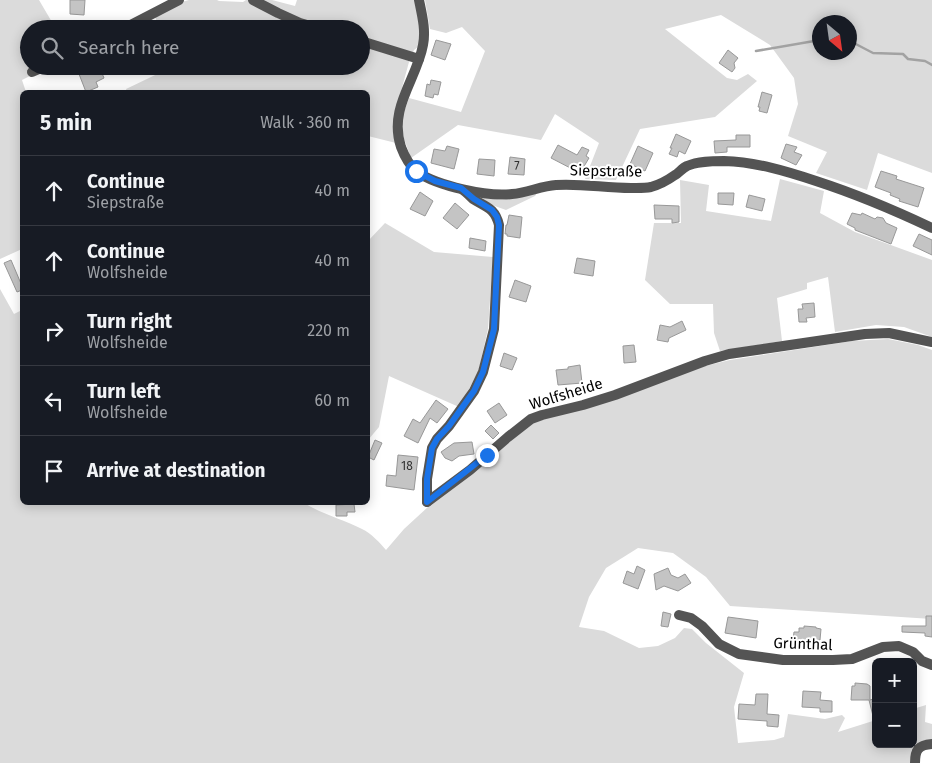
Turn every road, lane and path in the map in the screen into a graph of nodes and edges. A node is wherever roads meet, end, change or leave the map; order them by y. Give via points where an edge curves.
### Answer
1 (178, 0) edge
2 (253, 0) edge
3 (420, 0) edge
4 (140, 20) edge
5 (295, 20) edge
6 (370, 44) edge
7 (419, 59) junction
8 (461, 188) junction
9 (932, 228) edge
10 (932, 342) edge
11 (679, 615) dead end
12 (932, 664) edge
13 (932, 744) edge
14 (915, 763) edge

1 - 4 street
2 - 5 street
3 - 7 street, Siepstraße via 424,30
6 - 7 street
7 - 8 street, Siepstraße via 402,102 399,120 401,146 416,171 435,181
8 - 9 street, Siepstraße via 496,195 556,185 652,187 686,167 724,161 791,173 856,194
8 - 10 street, Wolfsheide via 492,210 499,225 494,329 483,372 474,391 432,448 427,502 531,419 615,395 705,361 729,354 865,334 889,333
11 - 12 street, Grünthal via 691,618 719,644 739,654 783,660 833,660 852,659 883,647 899,646
13 - 14 street via 919,748 915,753

